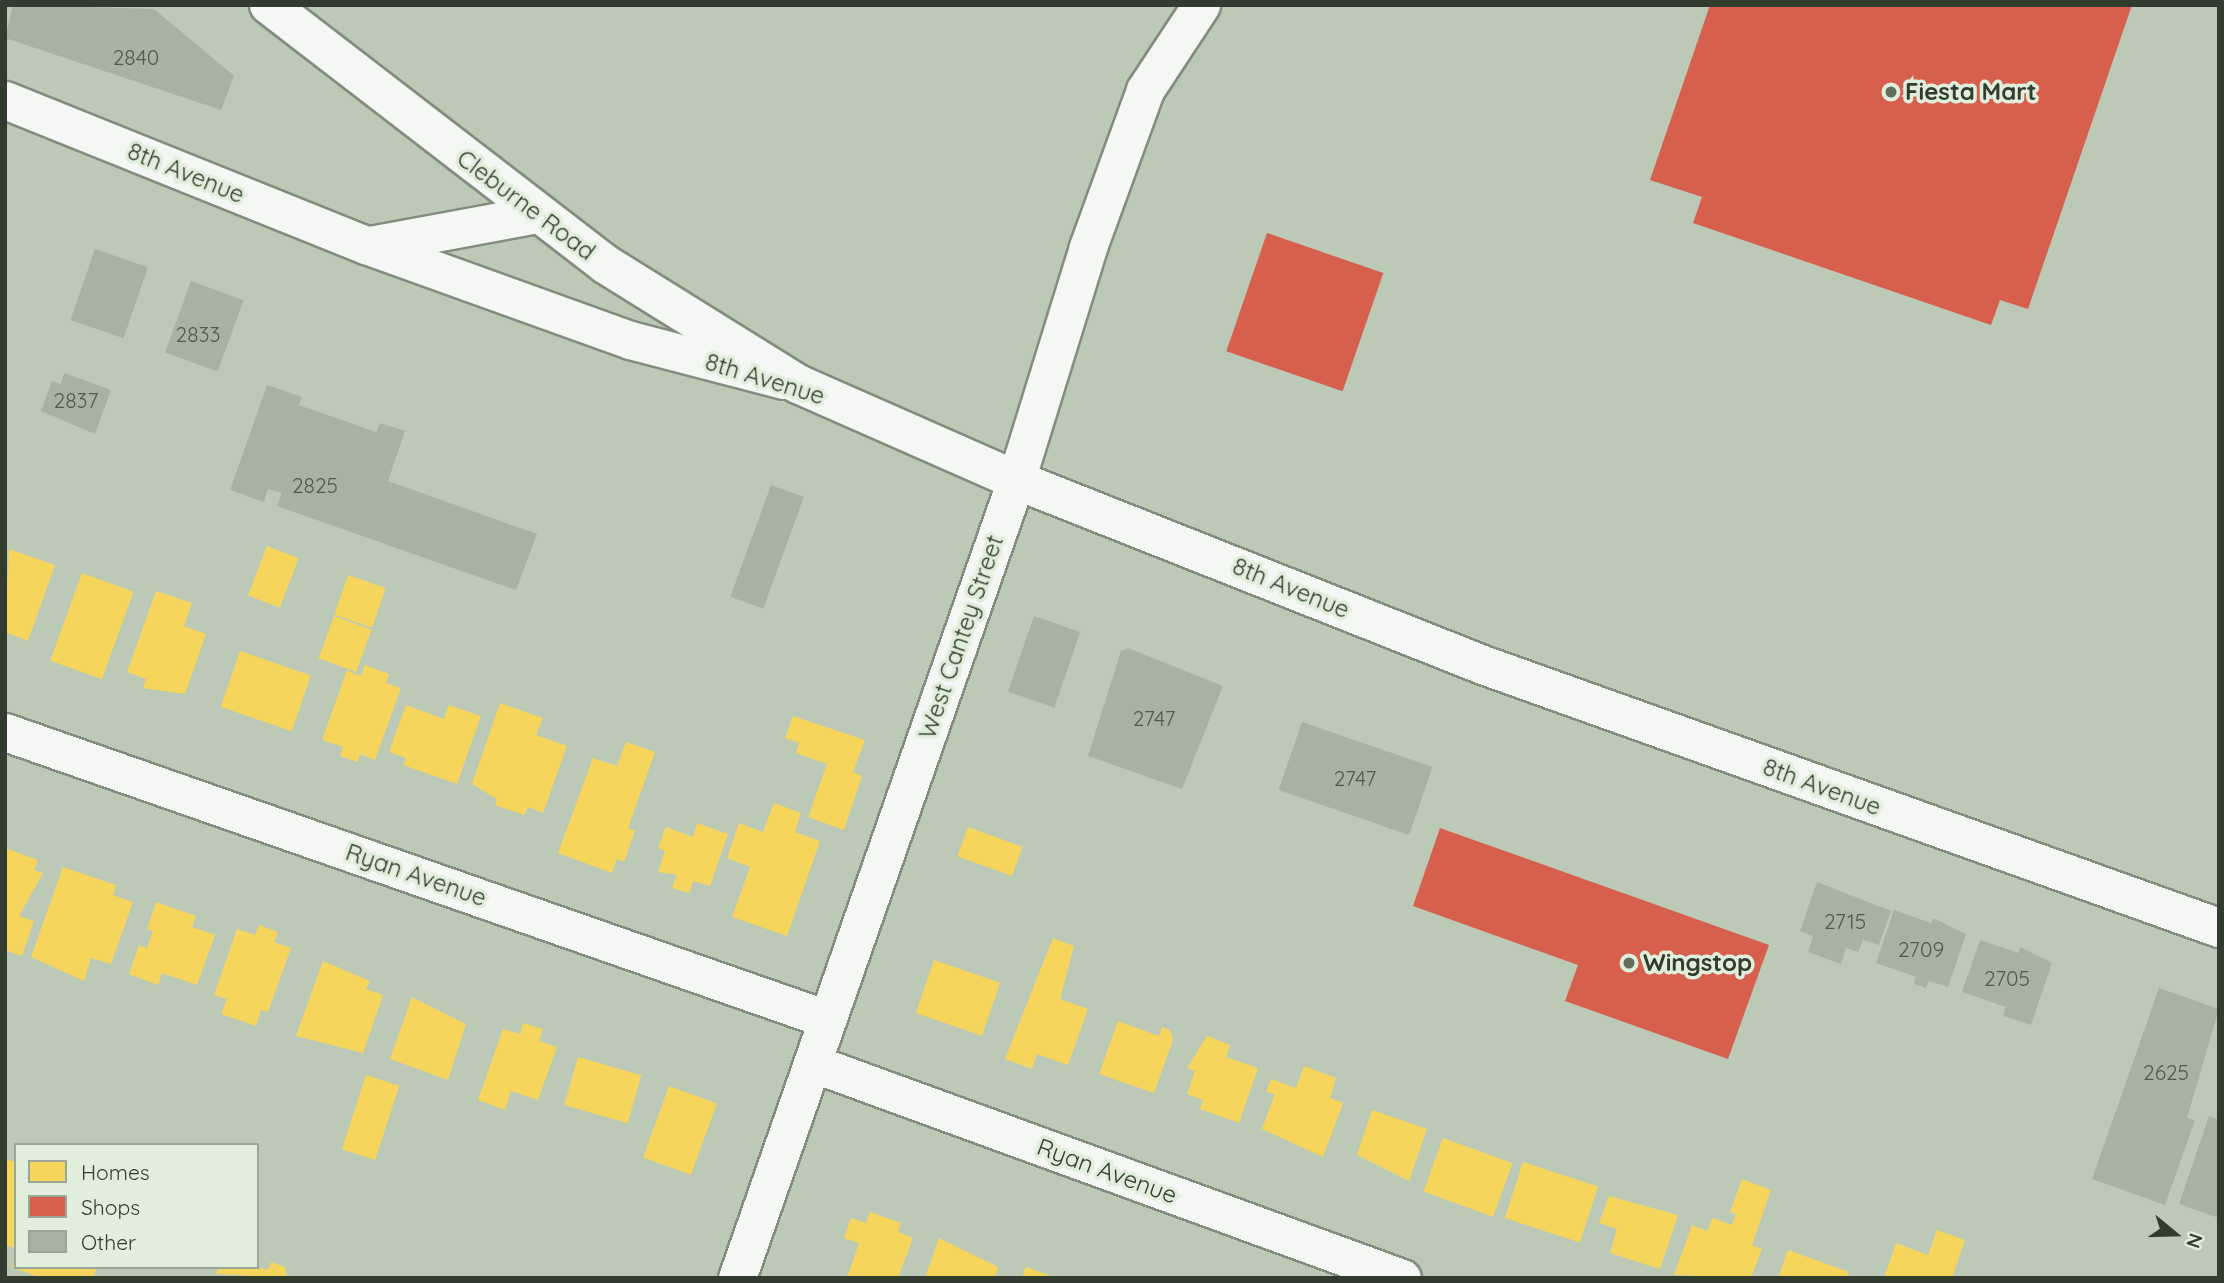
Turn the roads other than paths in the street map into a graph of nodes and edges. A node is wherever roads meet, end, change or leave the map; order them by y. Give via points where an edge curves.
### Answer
1 (269, 5) edge
2 (1202, 5) edge
3 (5, 100) edge
4 (538, 214) junction
5 (366, 245) junction
6 (798, 384) junction
7 (1016, 480) junction
8 (5, 732) edge
9 (2219, 928) edge
10 (827, 1019) junction
11 (812, 1063) junction
12 (737, 1278) edge
13 (1402, 1278) edge

1 - 4 main road, Cleburne Road
2 - 7 street, West Cantey Street via 1145,90 1088,247
3 - 5 street, 8th Avenue
4 - 5 street
4 - 6 main road, Cleburne Road via 605,264
5 - 6 street, 8th Avenue via 630,340
6 - 7 main road, 8th Avenue
7 - 9 main road, 8th Avenue via 1495,669
7 - 10 street, West Cantey Street
8 - 10 street, Ryan Avenue
10 - 11 street, West Cantey Street
11 - 12 street, West Cantey Street
11 - 13 street, Ryan Avenue

